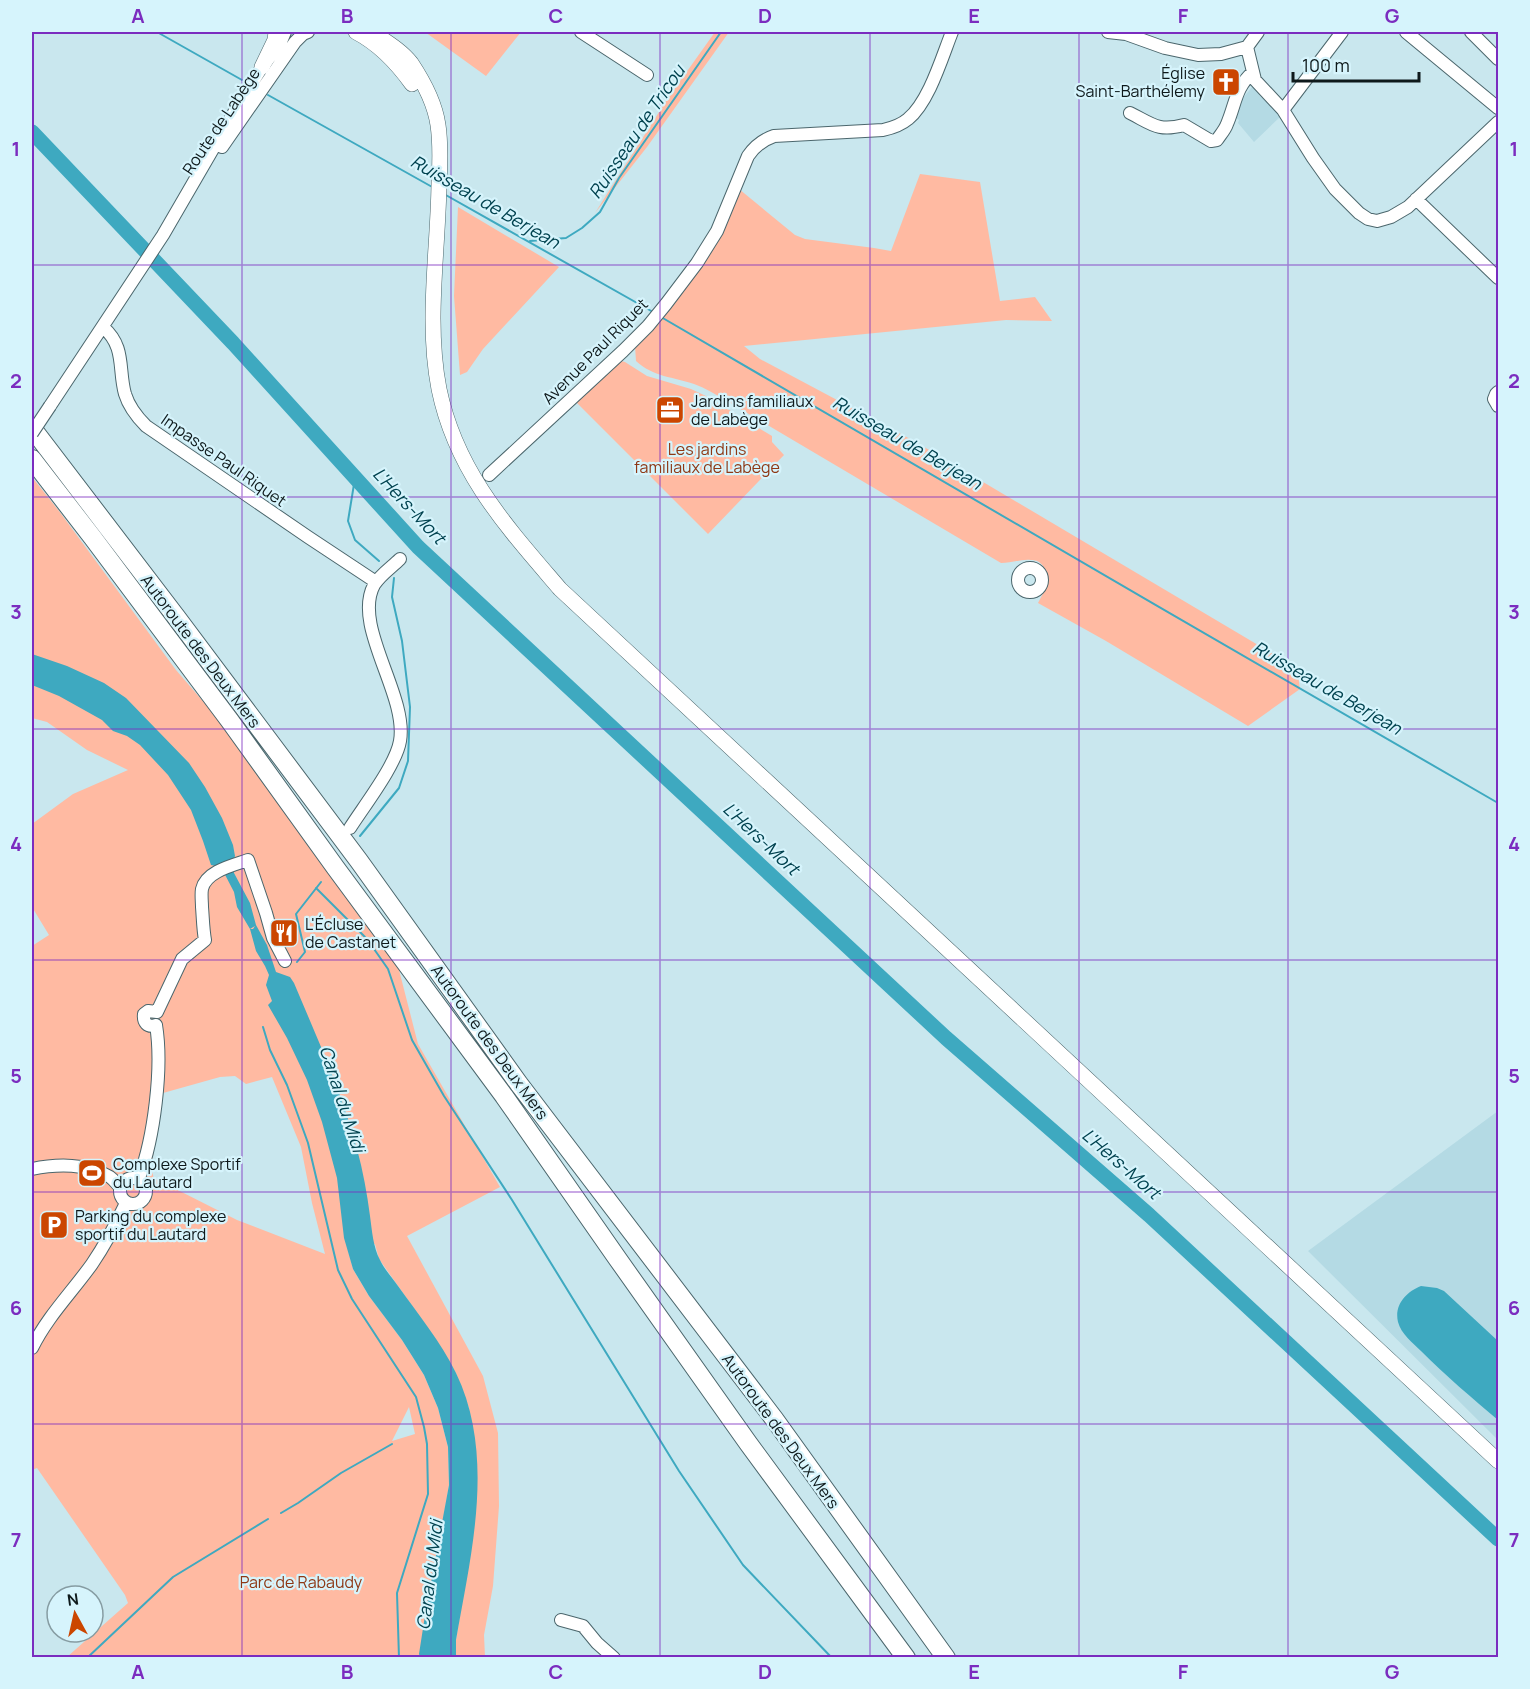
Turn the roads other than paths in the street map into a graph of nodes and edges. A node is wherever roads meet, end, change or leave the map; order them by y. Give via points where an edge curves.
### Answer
1 (276, 32) edge
2 (285, 32) edge
3 (308, 32) edge
4 (356, 32) edge
5 (372, 32) edge
6 (581, 32) edge
7 (952, 32) edge
8 (1108, 32) edge
9 (1258, 32) edge
10 (1342, 32) edge
11 (1406, 32) edge
12 (1471, 32) edge
13 (1247, 47) junction
14 (1498, 59) edge
15 (262, 67) junction
16 (1253, 72) junction
17 (647, 75) dead end
18 (1498, 108) edge
19 (1283, 110) junction
20 (1130, 113) dead end
21 (1498, 122) edge
22 (439, 175) junction
23 (1416, 199) junction
24 (164, 234) junction
25 (1498, 278) edge
26 (103, 327) junction
27 (1498, 392) edge
28 (1498, 406) edge
29 (32, 428) edge
30 (32, 433) edge
31 (32, 459) edge
32 (489, 476) dead end
33 (400, 560) dead end
34 (376, 582) junction
35 (350, 828) dead end
36 (285, 962) dead end
37 (32, 1169) edge
38 (139, 1178) junction
39 (120, 1187) junction
40 (126, 1203) junction
41 (32, 1348) edge
42 (1498, 1461) edge
43 (561, 1620) dead end
44 (614, 1658) edge
45 (906, 1658) edge
46 (946, 1658) edge

1 - 15 main road
2 - 15 street, Route de Labège
3 - 24 street, Route de Labège via 295,42
4 - 22 main road via 382,50 415,88 431,123
5 - 22 main road via 410,62 432,102 438,124
6 - 17 street
7 - 32 street, Avenue Paul Riquet via 925,98 907,120 876,130 774,136 755,146 717,231 666,304 623,351
8 - 13 street via 1198,55
9 - 13 street
10 - 19 street
11 - 18 street
12 - 14 street
13 - 16 street
15 - 24 street, Route de Labège
16 - 19 street
16 - 20 street via 1236,94 1227,125 1216,140 1211,141 1184,125 1162,128
19 - 23 street via 1312,158 1359,213 1377,221 1391,217
21 - 23 street
22 - 42 main road via 433,321 439,389 465,462 509,530 560,589
23 - 25 street
24 - 26 street, Route de Labège
26 - 30 street, Route de Labège, bridge
26 - 34 street, Impasse Paul Riquet via 114,337 124,392 138,418
27 - 28 street via 1494,399
29 - 46 highway, Autoroute des Deux Mers via 359,861 519,1084 768,1411
31 - 45 highway, Autoroute des Deux Mers via 230,721 504,1096 748,1443
33 - 34 street
34 - 35 street via 370,621 400,720 400,742
36 - 38 street via 273,938 248,860 207,879 202,889 205,940 182,959 157,1012 160,1019 156,1025 154,1113
37 - 39 street via 49,1165 81,1167 110,1177
38 - 39 street via 128,1179
38 - 40 street via 146,1186 145,1197 137,1204
39 - 40 street
40 - 41 street via 109,1237
43 - 44 street via 583,1626

